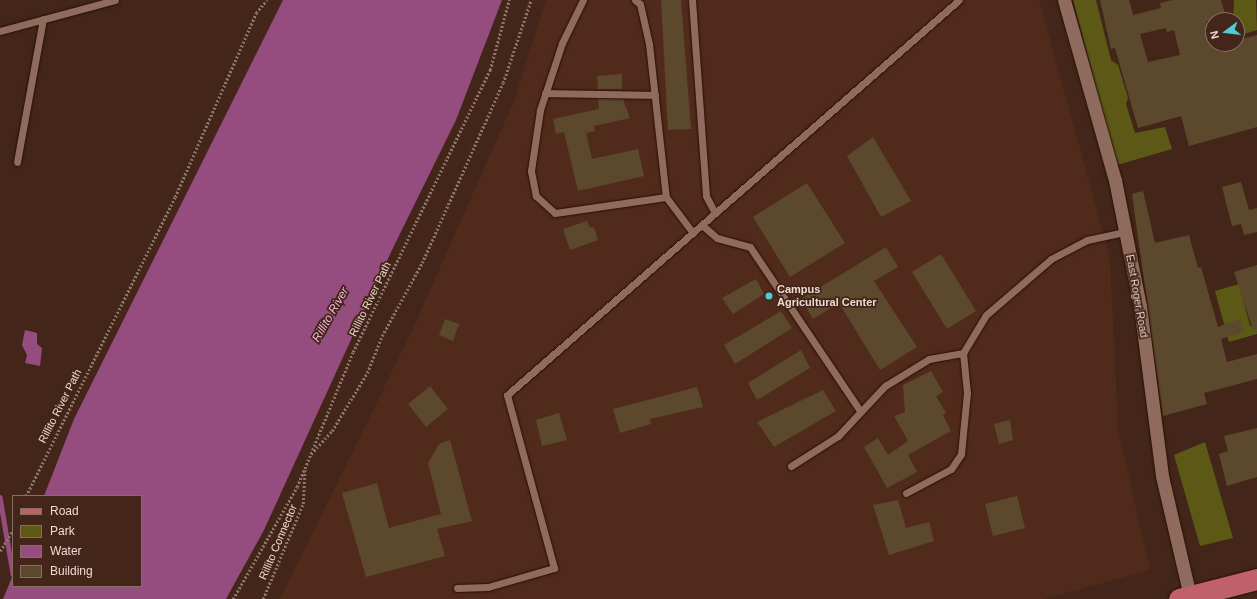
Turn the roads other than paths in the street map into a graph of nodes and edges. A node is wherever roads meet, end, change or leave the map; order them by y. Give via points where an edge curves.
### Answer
1 (115, 0) edge
2 (584, 0) edge
3 (635, 0) edge
4 (692, 0) edge
5 (959, 0) edge
6 (1064, 0) edge
7 (43, 20) junction
8 (0, 31) edge
9 (545, 93) junction
10 (655, 95) junction
11 (16, 162) dead end
12 (666, 197) junction
13 (715, 213) junction
14 (702, 225) junction
15 (1126, 232) junction
16 (693, 233) junction
17 (963, 353) junction
18 (860, 411) junction
19 (790, 466) dead end
20 (906, 493) dead end
21 (1257, 579) edge
22 (457, 588) dead end
23 (1185, 598) edge

1 - 7 lane
2 - 9 lane via 562,43
3 - 10 lane via 640,4 649,44
4 - 13 lane via 706,196
5 - 13 lane
6 - 15 street, East Roger Road via 1115,180
7 - 8 lane
7 - 11 lane
9 - 10 lane
9 - 12 lane via 540,110 532,170 536,196 555,213
10 - 12 lane
12 - 16 lane
13 - 14 lane
14 - 16 lane
14 - 18 lane via 717,238 750,247
15 - 17 lane via 1087,240 1051,259 986,316
15 - 23 street, East Roger Road via 1140,306 1162,476
16 - 22 lane via 507,395 554,568 488,587
17 - 18 lane via 929,359 885,386
17 - 20 lane via 967,393 961,454 951,469
18 - 19 lane via 838,436
21 - 23 main road

